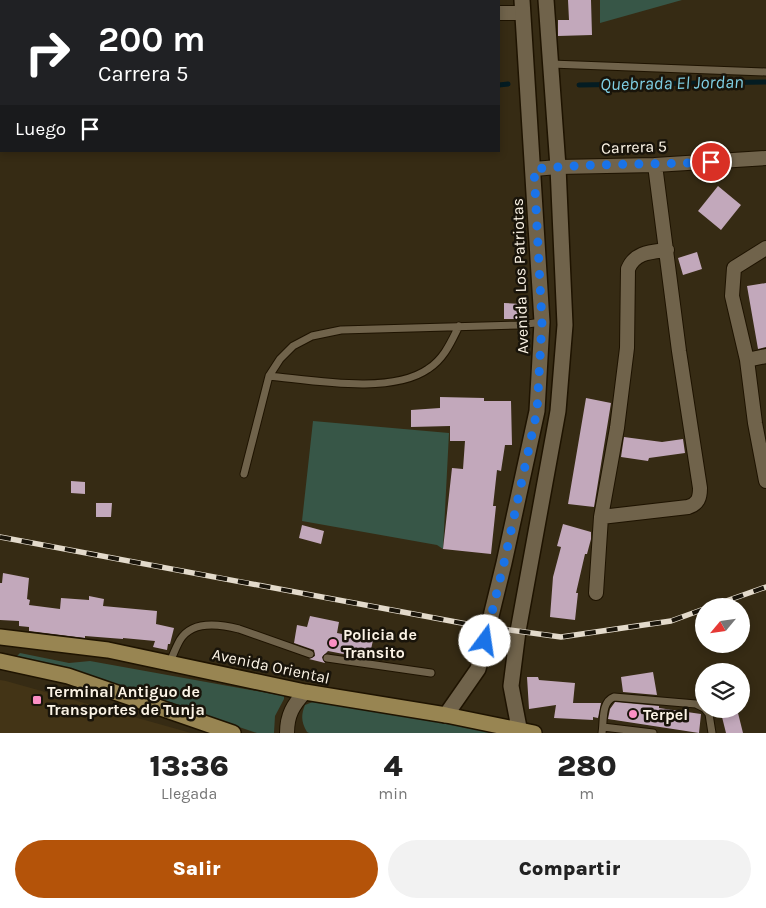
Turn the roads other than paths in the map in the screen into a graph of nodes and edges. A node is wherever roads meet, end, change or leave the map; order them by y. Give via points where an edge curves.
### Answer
1 (546, 0) edge
2 (523, 6) edge
3 (500, 13) edge
4 (524, 38) junction
5 (549, 38) junction
6 (551, 64) junction
7 (766, 72) edge
8 (766, 158) edge
9 (655, 165) junction
10 (558, 167) junction
11 (534, 169) junction
12 (766, 248) edge
13 (667, 250) junction
14 (542, 322) junction
15 (459, 326) junction
16 (766, 356) edge
17 (747, 360) junction
18 (269, 376) junction
19 (760, 422) edge
20 (244, 474) dead end
21 (766, 481) edge
22 (601, 517) junction
23 (596, 593) dead end
24 (4, 638) edge
25 (310, 654) dead end
26 (327, 658) dead end
27 (1, 661) edge
28 (170, 662) junction
29 (431, 673) dead end
30 (305, 692) junction
31 (695, 704) edge
32 (446, 715) junction
33 (710, 718) edge
34 (603, 730) edge
35 (520, 731) edge
36 (233, 733) edge
37 (286, 733) edge
38 (534, 733) edge
39 (653, 733) edge
40 (712, 733) edge

1 - 5 main road
2 - 3 street
2 - 4 main road, Avenida Los Patriotas
4 - 5 main road
4 - 11 main road, Avenida Los Patriotas
5 - 6 main road
6 - 7 lane
6 - 10 main road
8 - 9 street, Carrera 5
9 - 10 street, Carrera 5
9 - 13 street
10 - 11 street, Carrera 5
10 - 35 main road via 565,326 558,411 516,649 512,686
11 - 14 main road, Avenida Los Patriotas
12 - 17 street via 734,268 732,296
13 - 22 street via 638,256 628,269 627,348
13 - 22 street via 700,496 693,505
14 - 15 lane
14 - 32 main road, Avenida Los Patriotas via 537,411 504,563 478,669
15 - 18 lane via 341,330 312,336 293,346
15 - 18 lane via 440,358 415,376 359,384
16 - 17 street
17 - 19 street
18 - 20 lane
19 - 21 street
22 - 23 street
24 - 27 main road
24 - 28 main road, Avenida Oriental via 108,650
25 - 28 lane via 239,628 207,625 192,629 183,636
26 - 29 lane
27 - 36 main road via 68,676
28 - 30 main road, Avenida Oriental
30 - 32 main road, Avenida Oriental
30 - 37 street via 294,703
31 - 34 lane via 614,697 605,705
32 - 35 main road, Avenida Oriental
33 - 40 lane
34 - 39 lane
35 - 38 main road, Avenida Oriental

